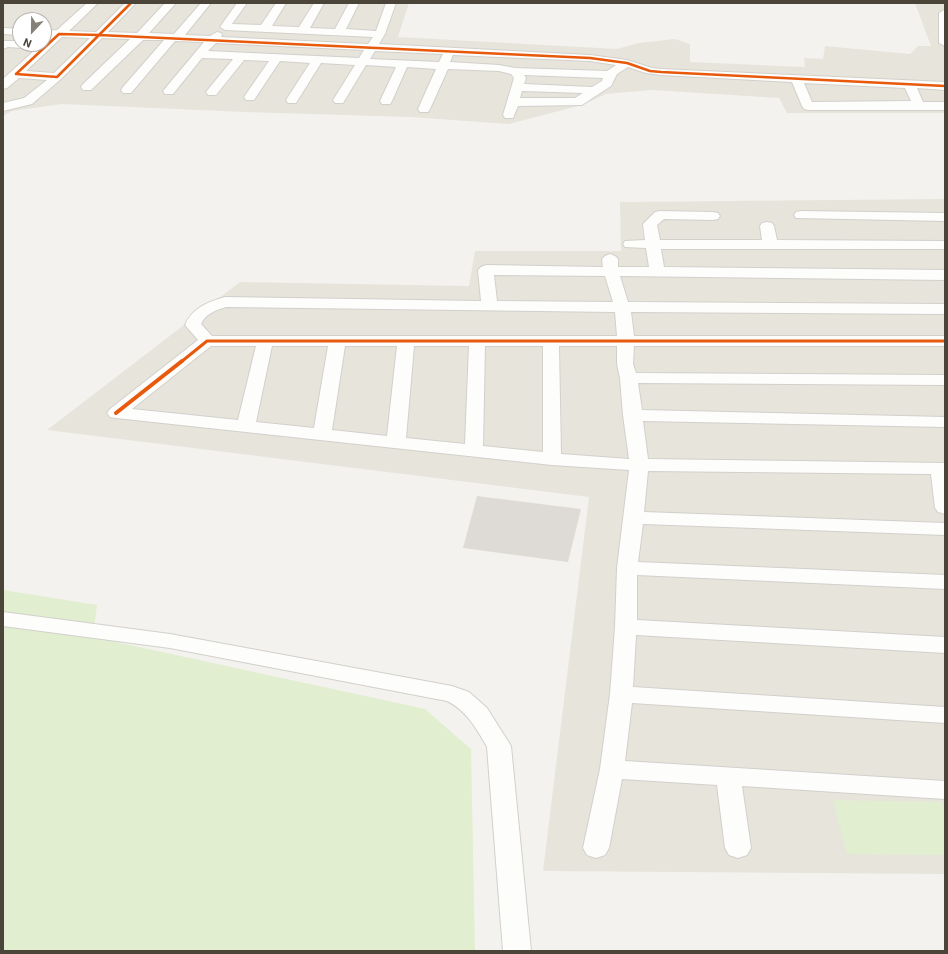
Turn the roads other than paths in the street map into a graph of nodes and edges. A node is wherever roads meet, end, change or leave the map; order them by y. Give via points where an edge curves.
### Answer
1 (93, 3) edge
2 (131, 3) edge
3 (171, 3) edge
4 (206, 3) edge
5 (242, 3) edge
6 (282, 3) edge
7 (319, 3) edge
8 (354, 3) edge
9 (391, 3) edge
10 (944, 13) edge
11 (225, 27) junction
12 (265, 28) junction
13 (303, 30) junction
14 (339, 32) junction
15 (52, 34) edge
16 (59, 34) junction
17 (380, 34) junction
18 (98, 35) junction
19 (139, 37) junction
20 (175, 38) junction
21 (52, 40) edge
22 (212, 40) junction
23 (945, 43) edge
24 (371, 47) junction
25 (450, 50) junction
26 (40, 52) edge
27 (199, 54) junction
28 (241, 56) junction
29 (278, 58) junction
30 (317, 60) junction
31 (361, 62) junction
32 (403, 64) junction
33 (627, 64) junction
34 (443, 66) junction
35 (515, 71) junction
36 (16, 74) junction
37 (611, 74) junction
38 (57, 77) junction
39 (796, 78) junction
40 (910, 84) junction
41 (3, 85) edge
42 (945, 86) edge
43 (87, 87) dead end
44 (517, 87) junction
45 (127, 90) dead end
46 (597, 90) junction
47 (169, 91) dead end
48 (212, 92) dead end
49 (250, 97) dead end
50 (292, 100) dead end
51 (339, 100) dead end
52 (386, 101) dead end
53 (512, 102) junction
54 (920, 105) junction
55 (945, 106) edge
56 (3, 107) edge
57 (424, 109) dead end
58 (509, 115) dead end
59 (801, 215) dead end
60 (713, 216) dead end
61 (945, 217) edge
62 (767, 226) dead end
63 (630, 244) dead end
64 (652, 244) junction
65 (770, 244) junction
66 (945, 245) edge
67 (610, 265) junction
68 (657, 272) junction
69 (945, 275) edge
70 (489, 306) junction
71 (622, 307) junction
72 (945, 309) edge
73 (626, 340) junction
74 (207, 341) junction
75 (406, 341) junction
76 (945, 341) edge
77 (265, 342) junction
78 (337, 342) junction
79 (477, 342) junction
80 (551, 342) junction
81 (628, 378) junction
82 (945, 380) edge
83 (632, 415) junction
84 (945, 422) edge
85 (246, 427) junction
86 (322, 434) junction
87 (396, 442) junction
88 (474, 451) junction
89 (552, 459) junction
90 (639, 465) junction
91 (942, 469) edge
92 (945, 508) edge
93 (634, 518) junction
94 (945, 529) edge
95 (627, 568) junction
96 (945, 582) edge
97 (3, 619) edge
98 (626, 627) junction
99 (945, 645) edge
100 (622, 694) junction
101 (945, 715) edge
102 (612, 769) junction
103 (728, 777) junction
104 (945, 790) edge
105 (596, 848) dead end
106 (738, 848) dead end
107 (518, 951) edge

1 - 16 street
2 - 18 street
3 - 19 street
4 - 20 street
5 - 11 street
6 - 12 street
7 - 13 street
8 - 14 street
9 - 17 street
10 - 23 street
11 - 12 street
11 - 22 street
12 - 13 street
13 - 14 street
14 - 17 street
15 - 16 street
16 - 18 street
16 - 21 street
17 - 24 street
18 - 19 street
18 - 38 street
19 - 20 street
19 - 43 street
20 - 22 street
20 - 45 street
22 - 24 street
22 - 27 street
24 - 25 street
24 - 31 street
25 - 33 street via 590,58
25 - 34 street
26 - 36 street
27 - 28 street
27 - 47 street
28 - 29 street
28 - 48 street
29 - 30 street
29 - 49 street
30 - 31 street
30 - 50 street
31 - 32 street
31 - 51 street
32 - 34 street
32 - 52 street
33 - 37 street
33 - 39 street via 647,76
34 - 35 street
34 - 57 street
35 - 37 street
35 - 44 street via 520,78
36 - 38 street
36 - 41 street
37 - 46 street via 608,83
38 - 56 street via 28,101
39 - 40 street
39 - 54 street via 808,106
40 - 42 street
40 - 54 street
44 - 46 street
44 - 53 street
46 - 53 street via 578,102
53 - 58 street
54 - 55 street
59 - 61 street
60 - 64 street via 660,215 650,224
62 - 65 street
63 - 64 street
64 - 65 street
64 - 68 street
65 - 66 street
67 - 68 street
67 - 70 street via 486,270
67 - 71 street
68 - 69 street
70 - 71 street
70 - 74 street via 225,302 210,307 195,318 193,325
71 - 72 street
71 - 73 street
73 - 76 street
73 - 80 street
73 - 81 street via 625,364
74 - 77 street
74 - 85 street via 116,413
75 - 78 street
75 - 79 street
75 - 87 street
77 - 78 street
77 - 85 street
78 - 86 street
79 - 80 street
79 - 88 street
80 - 89 street
81 - 82 street
81 - 83 street
83 - 84 street
83 - 90 street
85 - 86 street
86 - 87 street
87 - 88 street
88 - 89 street
89 - 90 street
90 - 91 street
90 - 93 street
91 - 92 street
93 - 94 street
93 - 95 street
95 - 96 street
95 - 98 street
97 - 107 street via 170,641 452,694 461,698 479,714 499,746
98 - 99 street
98 - 100 street
100 - 101 street
100 - 102 street
102 - 103 street
102 - 105 street
103 - 104 street
103 - 106 street

